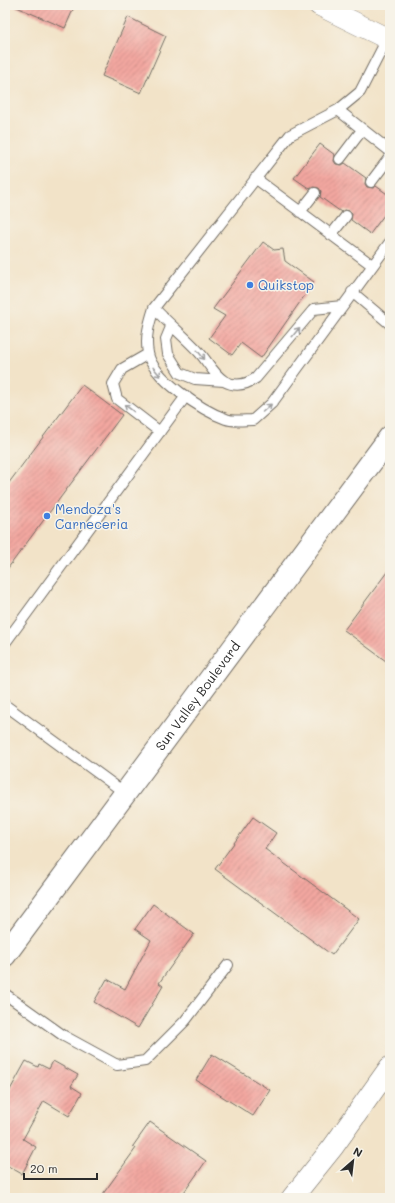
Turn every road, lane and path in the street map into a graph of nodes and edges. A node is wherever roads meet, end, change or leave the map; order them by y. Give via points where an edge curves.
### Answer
1 (319, 5) edge
2 (389, 40) edge
3 (338, 110) junction
4 (362, 130) junction
5 (390, 151) edge
6 (390, 157) edge
7 (340, 159) dead end
8 (256, 178) junction
9 (371, 182) dead end
10 (315, 193) dead end
11 (300, 212) junction
12 (346, 216) dead end
13 (331, 235) junction
14 (390, 242) edge
15 (372, 266) junction
16 (352, 292) junction
17 (342, 306) junction
18 (154, 308) junction
19 (390, 324) edge
20 (171, 327) junction
21 (148, 354) junction
22 (224, 381) junction
23 (186, 396) junction
24 (160, 432) junction
25 (390, 437) edge
26 (5, 643) edge
27 (5, 705) edge
28 (125, 793) junction
29 (5, 955) edge
30 (228, 965) dead end
31 (5, 994) edge
32 (390, 1067) edge
33 (292, 1198) edge

1 - 2 street
2 - 3 lane via 360,92
3 - 4 lane
3 - 8 lane via 290,135
4 - 5 lane
4 - 7 lane
6 - 9 lane
8 - 11 lane
8 - 18 lane
10 - 11 lane
11 - 13 lane
12 - 13 lane
13 - 15 lane
14 - 15 lane
15 - 16 lane
16 - 17 lane
16 - 19 lane
22 -> 17 lane via 236,385 247,384 265,369 314,309
23 -> 17 lane via 202,408 227,420 253,420 272,403
18 - 20 lane
18 - 21 lane via 147,332
20 -> 22 lane via 198,351
20 - 22 lane via 166,339 168,354 180,373 195,379
21 -> 23 lane via 154,368
24 -> 21 lane via 117,400 113,384 122,369
23 - 24 lane
24 - 26 lane
25 - 28 main road, Sun Valley Boulevard
27 - 28 lane
28 - 29 main road, Sun Valley Boulevard
30 - 31 lane via 185,1021 145,1061 117,1065 64,1036
32 - 33 street via 333,1147

